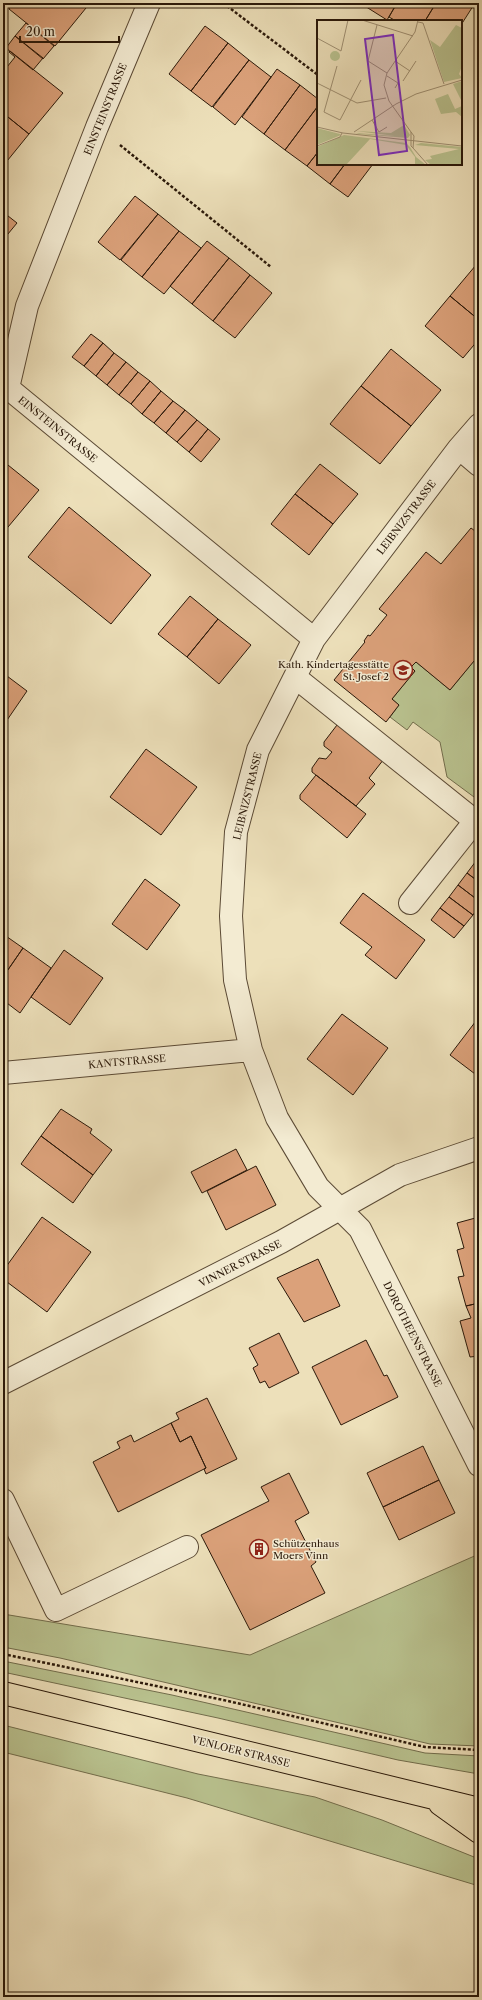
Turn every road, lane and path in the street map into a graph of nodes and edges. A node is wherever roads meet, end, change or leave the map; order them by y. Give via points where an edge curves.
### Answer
1 (149, 3) edge
2 (223, 3) edge
3 (317, 74) edge
4 (97, 127) junction
5 (271, 267) dead end
6 (479, 425) edge
7 (459, 448) junction
8 (479, 465) edge
9 (314, 639) junction
10 (295, 677) junction
11 (410, 902) dead end
12 (251, 1050) junction
13 (3, 1073) edge
14 (479, 1148) edge
15 (340, 1209) junction
16 (3, 1383) edge
17 (479, 1464) edge
18 (3, 1500) edge
19 (187, 1547) dead end
20 (3, 1654) edge
21 (3, 1693) edge
22 (479, 1750) edge
23 (433, 1798) junction
24 (479, 1809) edge
25 (479, 1832) edge

1 - 4 street, EINSTEINSTRASSE
2 - 3 path
4 - 5 path
4 - 9 street, EINSTEINSTRASSE via 27,306 8,388
6 - 7 street, LEIBNIZSTRASSE
7 - 8 street
7 - 9 street, LEIBNIZSTRASSE
9 - 10 street, LEIBNIZSTRASSE
10 - 11 street via 475,821
10 - 12 street, LEIBNIZSTRASSE via 258,750 236,832 231,916 235,973
12 - 13 street, KANTSTRASSE
12 - 15 street, LEIBNIZSTRASSE via 277,1118 318,1187
14 - 15 street, VINNER STRASSE via 400,1175
15 - 16 street, VINNER STRASSE via 274,1246
15 - 17 street, DOROTHEENSTRASSE via 360,1230
18 - 19 street via 56,1610
20 - 22 path via 220,1699 425,1747
21 - 23 main road, VENLOER STRASSE
23 - 24 main road, VENLOER STRASSE
23 - 25 main road

